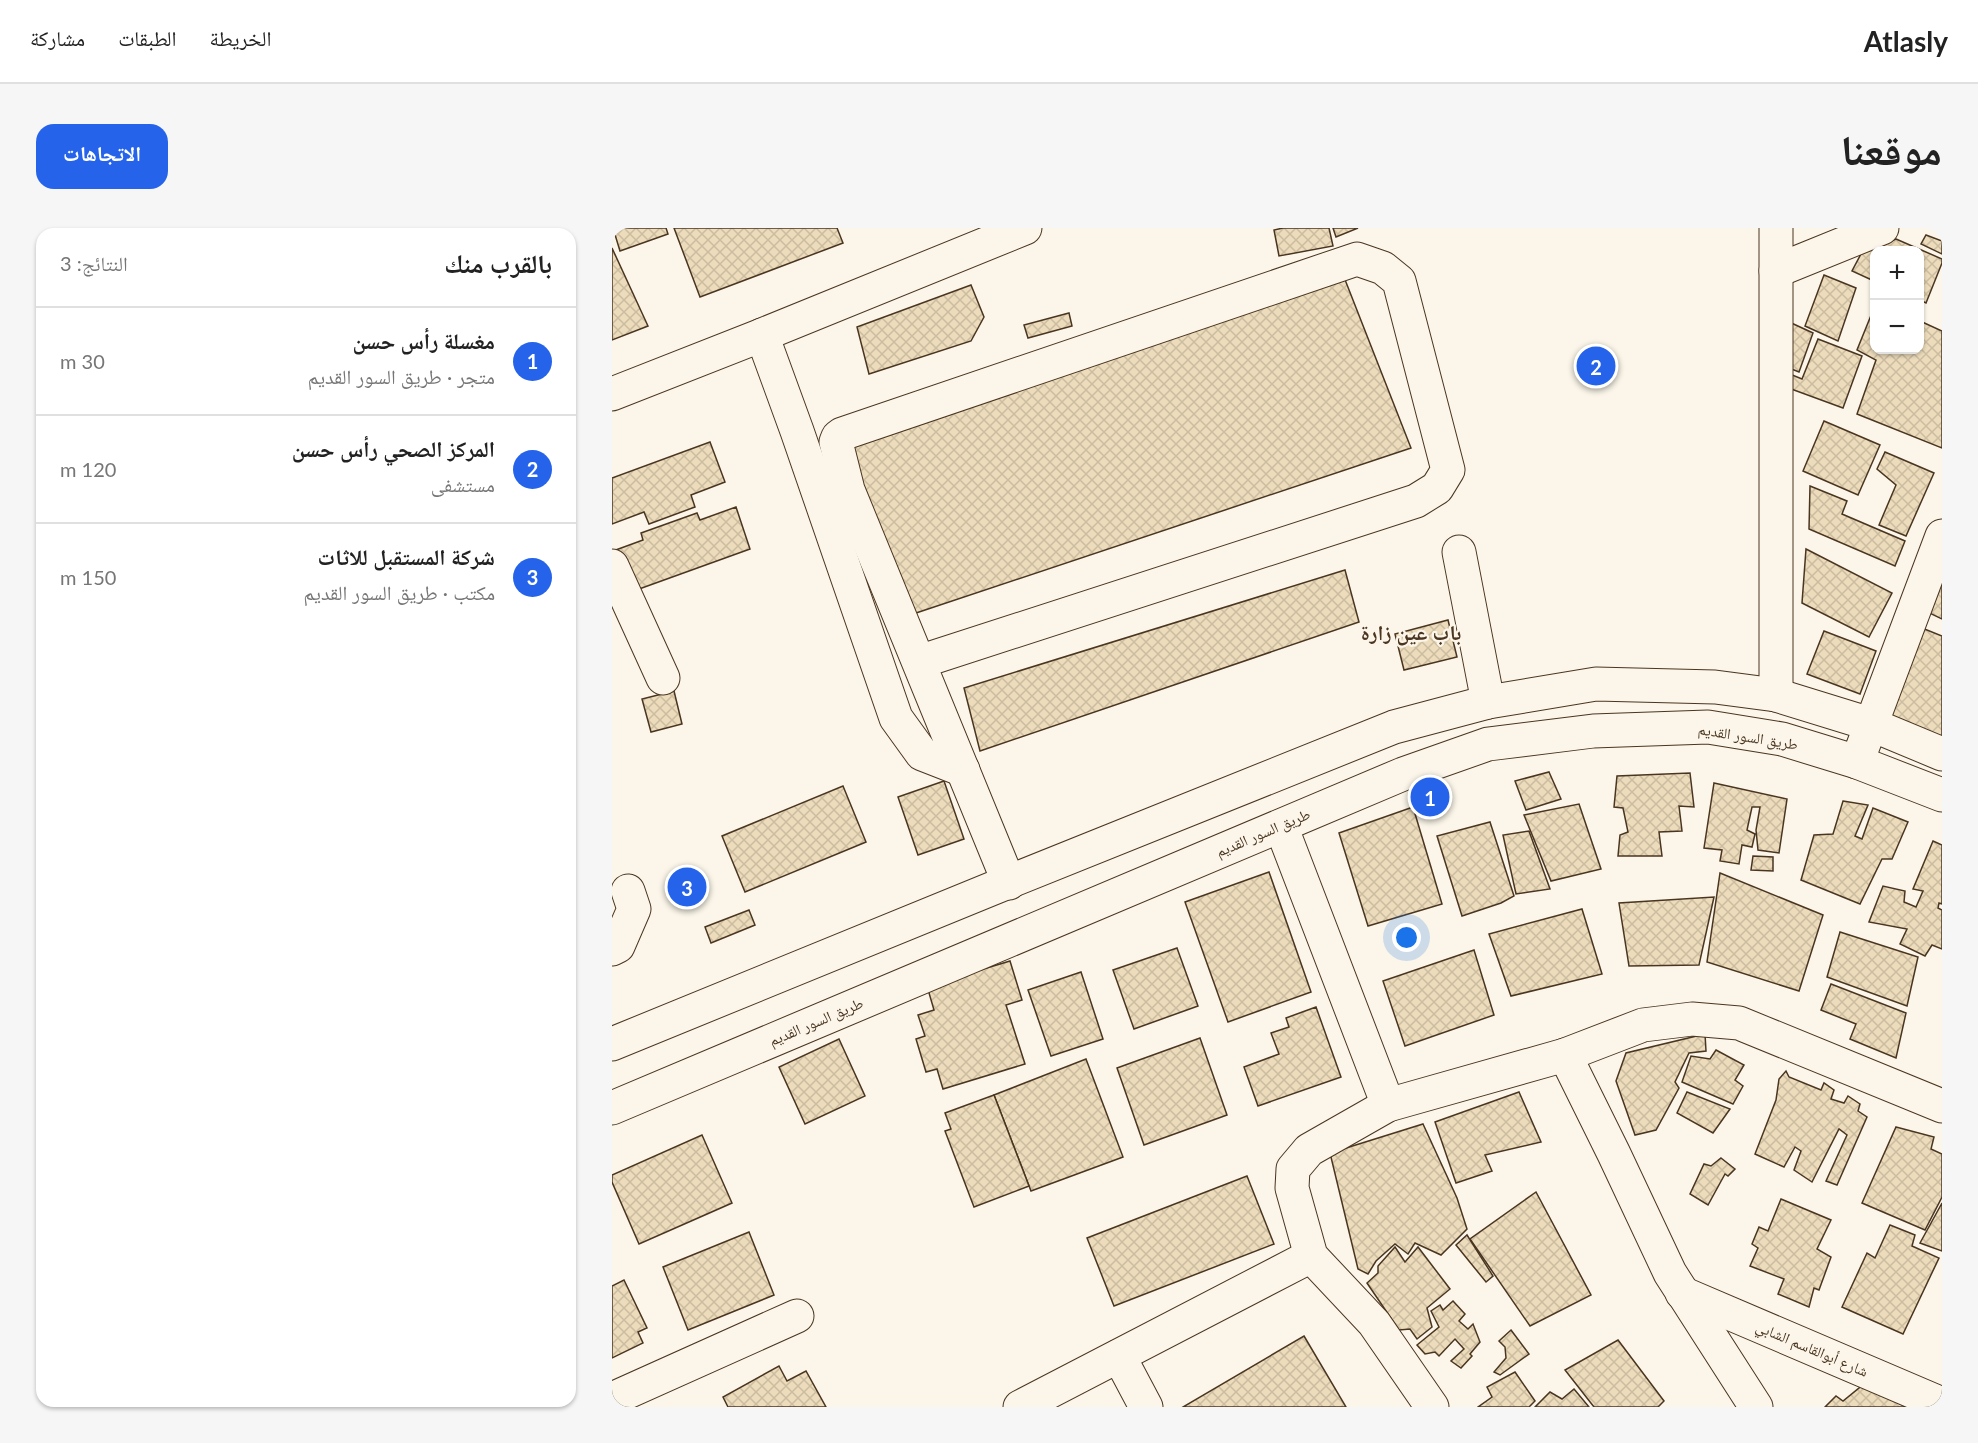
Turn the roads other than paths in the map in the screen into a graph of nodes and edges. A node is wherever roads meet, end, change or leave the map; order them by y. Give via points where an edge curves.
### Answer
1 (1025, 228) edge
2 (1776, 228) edge
3 (1882, 228) edge
4 (1776, 270) junction
5 (762, 335) junction
6 (612, 394) edge
7 (1942, 536) edge
8 (1459, 552) dead end
9 (612, 566) edge
10 (919, 662) junction
11 (663, 678) dead end
12 (1715, 687) junction
13 (1776, 695) junction
14 (1488, 702) junction
15 (1870, 724) junction
16 (1708, 727) junction
17 (1942, 754) edge
18 (1857, 762) junction
19 (963, 770) junction
20 (1942, 795) edge
21 (1281, 826) junction
22 (1009, 883) junction
23 (628, 891) dead end
24 (612, 950) edge
25 (612, 1044) edge
26 (1565, 1055) junction
27 (1388, 1105) junction
28 (1942, 1106) edge
29 (612, 1108) edge
30 (1311, 1256) junction
31 (1682, 1293) junction
32 (797, 1316) dead end
33 (1119, 1356) junction
34 (612, 1399) edge
35 (1942, 1404) edge
36 (1020, 1407) edge
37 (1146, 1407) edge
38 (1432, 1407) edge
39 (1756, 1407) edge

1 - 5 street
2 - 4 street
3 - 4 street
4 - 13 street
5 - 6 street
5 - 19 street via 896,718 922,754
7 - 15 street
8 - 14 street
9 - 11 street
10 - 10 street via 848,490 838,437 1357,260 1383,268 1399,281 1448,470 1437,488 1416,501
10 - 19 street
12 - 13 street
12 - 14 street via 1596,684
12 - 16 street
13 - 15 street
14 - 22 street via 1394,727
15 - 17 street
15 - 18 street
16 - 18 street, طريق السور القديم via 1782,739
16 - 21 street, طريق السور القديم via 1593,731 1488,744 1403,774
18 - 20 street, طريق السور القديم
19 - 22 street
21 - 27 street
21 - 29 street, طريق السور القديم
22 - 25 street
23 - 24 street via 634,909 618,946
26 - 27 street
26 - 28 street via 1643,1025 1692,1018 1739,1023
26 - 31 street
27 - 30 street via 1309,1150 1293,1169 1292,1188
30 - 33 street
30 - 38 street via 1374,1323
31 - 35 street, شارع أبوالقاسم الشابي
31 - 39 street
32 - 34 street
33 - 36 street
33 - 37 street

